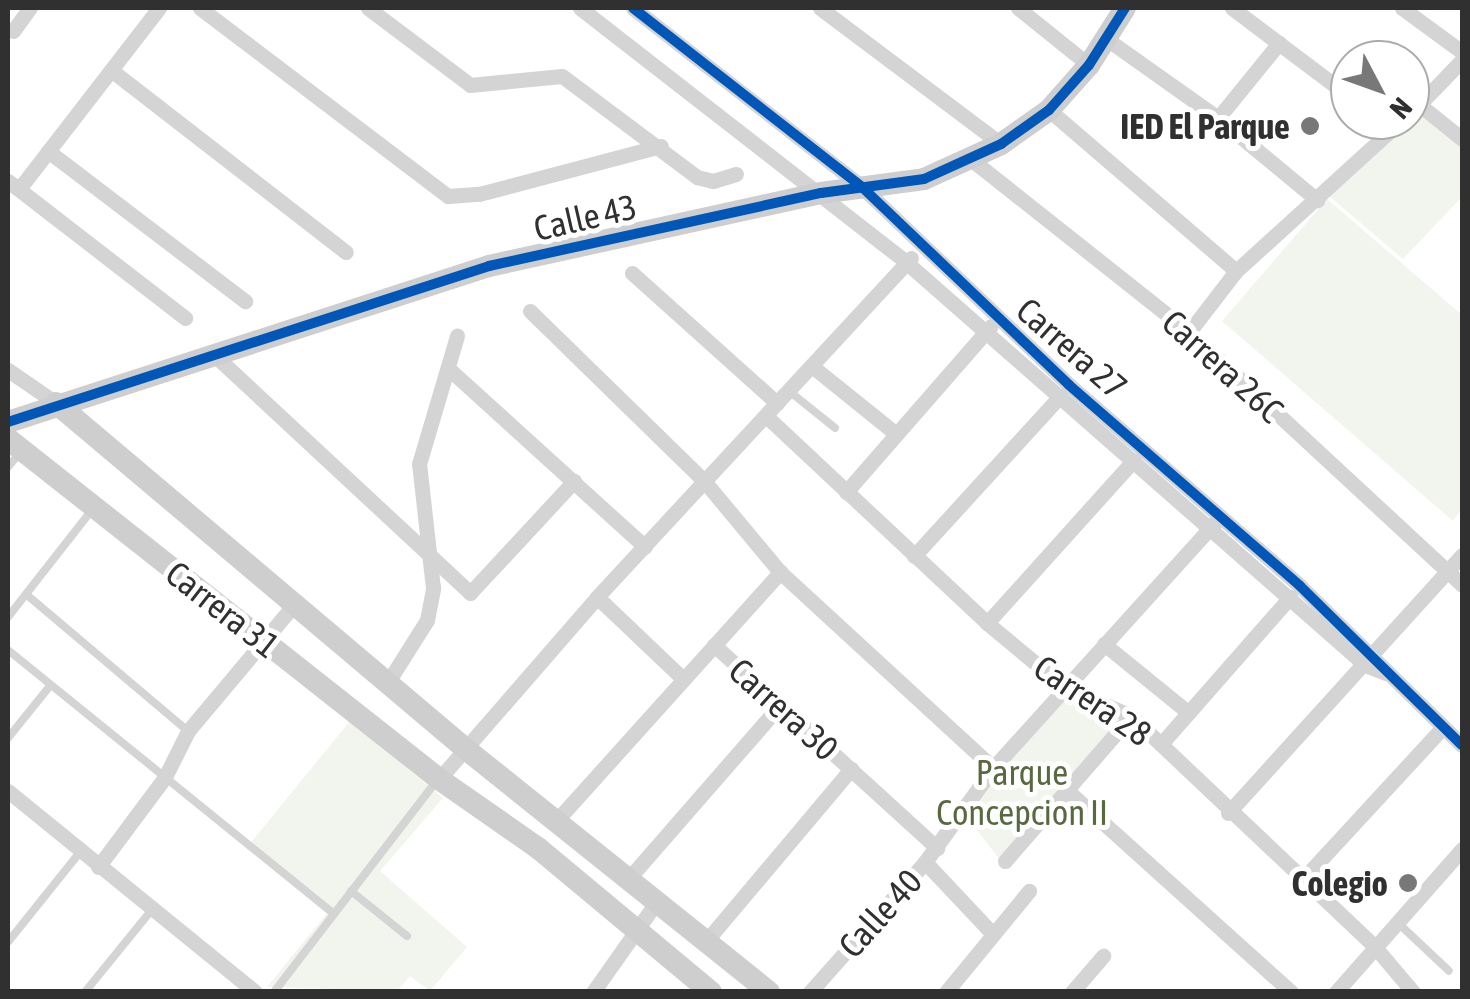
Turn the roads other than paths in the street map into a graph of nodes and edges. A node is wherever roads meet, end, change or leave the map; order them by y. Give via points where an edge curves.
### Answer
1 (30, 8) edge
2 (158, 8) edge
3 (200, 8) edge
4 (368, 8) edge
5 (580, 8) edge
6 (633, 8) edge
7 (660, 8) edge
8 (820, 8) edge
9 (1018, 8) edge
10 (1125, 8) edge
11 (1232, 8) edge
12 (1402, 8) edge
13 (648, 22) junction
14 (13, 31) dead end
15 (1108, 40) junction
16 (1279, 43) junction
17 (1462, 52) edge
18 (1462, 60) edge
19 (1089, 65) junction
20 (111, 70) junction
21 (1330, 82) edge
22 (1430, 95) edge
23 (759, 107) junction
24 (1049, 110) junction
25 (1218, 118) junction
26 (1430, 119) edge
27 (741, 130) junction
28 (1462, 139) edge
29 (1375, 140) edge
30 (1002, 144) junction
31 (662, 146) junction
32 (48, 152) junction
33 (972, 160) junction
34 (736, 174) dead end
35 (13, 185) edge
36 (864, 188) junction
37 (820, 192) junction
38 (1317, 200) junction
39 (921, 248) junction
40 (346, 252) dead end
41 (907, 263) junction
42 (1236, 271) junction
43 (632, 273) dead end
44 (245, 301) dead end
45 (530, 311) dead end
46 (185, 318) dead end
47 (998, 320) junction
48 (1189, 332) junction
49 (984, 333) junction
50 (457, 336) dead end
51 (210, 352) junction
52 (813, 367) junction
53 (8, 370) edge
54 (450, 370) junction
55 (1060, 396) junction
56 (56, 403) junction
57 (777, 404) junction
58 (8, 422) edge
59 (835, 428) dead end
60 (895, 434) junction
61 (12, 452) edge
62 (1134, 460) junction
63 (574, 481) junction
64 (705, 482) junction
65 (846, 492) junction
66 (94, 506) junction
67 (1216, 522) junction
68 (645, 547) junction
69 (431, 552) junction
70 (1462, 554) edge
71 (914, 556) junction
72 (780, 572) junction
73 (1448, 572) junction
74 (1462, 586) edge
75 (26, 595) junction
76 (597, 596) junction
77 (1290, 597) junction
78 (293, 606) junction
79 (8, 618) edge
80 (987, 624) junction
81 (264, 641) junction
82 (1104, 644) junction
83 (714, 645) junction
84 (8, 650) edge
85 (1369, 661) junction
86 (682, 678) junction
87 (388, 682) junction
88 (50, 686) junction
89 (1064, 686) junction
90 (778, 706) junction
91 (1189, 712) junction
92 (1132, 716) junction
93 (1443, 727) junction
94 (188, 731) junction
95 (8, 738) edge
96 (1161, 744) junction
97 (1462, 745) edge
98 (467, 750) junction
99 (994, 768) junction
100 (851, 769) junction
101 (165, 777) junction
102 (439, 779) junction
103 (8, 791) edge
104 (1069, 792) junction
105 (1228, 812) junction
106 (557, 820) junction
107 (936, 848) junction
108 (1462, 849) edge
109 (80, 852) junction
110 (1005, 861) dead end
111 (926, 862) junction
112 (98, 868) junction
113 (630, 877) junction
114 (1302, 880) junction
115 (1028, 891) dead end
116 (351, 892) junction
117 (658, 900) junction
118 (150, 912) junction
119 (334, 914) junction
120 (1398, 922) junction
121 (636, 932) junction
122 (992, 933) junction
123 (407, 936) dead end
124 (707, 940) junction
125 (8, 942) edge
126 (1375, 946) junction
127 (1103, 956) dead end
128 (1449, 972) dead end
129 (85, 992) edge
130 (255, 992) edge
131 (274, 992) edge
132 (593, 992) edge
133 (711, 992) edge
134 (769, 992) edge
135 (810, 992) edge
136 (946, 992) edge
137 (1072, 992) edge
138 (1291, 992) edge
139 (1336, 992) edge
140 (1413, 992) edge

1 - 14 street
2 - 20 street
3 - 31 street via 448,196 479,194
4 - 31 street via 470,85 562,76
5 - 27 street, Carrera 27
6 - 13 street, Carrera 27
7 - 13 street
8 - 30 street
9 - 19 street
10 - 15 street, Calle 43
11 - 16 street
12 - 17 street
13 - 23 street, Carrera 27
15 - 19 street, Calle 43
15 - 25 street
16 - 21 street
16 - 25 street
18 - 22 street
19 - 24 street, Calle 43
20 - 32 street
20 - 40 street
23 - 27 street
23 - 36 street, Carrera 27
24 - 30 street, Calle 43
24 - 42 street
25 - 38 street
26 - 28 street
27 - 37 street, Carrera 27
29 - 38 street
30 - 33 street, Calle 43
31 - 34 street via 697,177 713,181
32 - 35 street
32 - 44 street
33 - 36 street, Calle 43 via 924,179
33 - 48 street, Carrera 26C
35 - 46 street
36 - 37 street, Calle 43
36 - 39 street, Carrera 27
37 - 41 street, Carrera 27
37 - 51 street, Calle 43 via 490,266
38 - 42 street
39 - 41 street
39 - 47 street, Carrera 27
41 - 49 street, Carrera 27
41 - 52 street
42 - 48 street
43 - 57 street, Carrera 28
45 - 64 street
47 - 49 street
47 - 67 street, Carrera 27
48 - 73 street, Carrera 26C
49 - 55 street, Carrera 27
49 - 60 street
50 - 54 street
51 - 56 street, Calle 43
51 - 69 street
52 - 57 street
52 - 60 street
53 - 56 street
54 - 63 street
54 - 69 street via 419,464
55 - 62 street, Carrera 27
55 - 71 street
56 - 58 street, Calle 43
56 - 78 street, Carrera 31
57 - 59 lane
57 - 64 street
57 - 65 street, Carrera 28
60 - 65 street
61 - 66 street, Carrera 31
62 - 67 street, Carrera 27
62 - 80 street
63 - 68 street
63 - 69 street via 470,594
64 - 68 street
64 - 72 street
65 - 71 street, Carrera 28
66 - 75 lane
66 - 81 street, Carrera 31
67 - 77 street, Carrera 27
67 - 82 street, Calle 40
67 - 85 street, Carrera 27
68 - 76 street
69 - 87 street via 426,620
70 - 73 street
71 - 80 street, Carrera 28
72 - 83 street
72 - 99 street
73 - 74 street, Carrera 26C
73 - 85 street
75 - 79 lane
75 - 94 lane
76 - 86 street, Carrera 30
76 - 98 street
77 - 85 street, Carrera 27
77 - 91 street
78 - 81 street
78 - 87 street, Carrera 31
80 - 89 street, Carrera 28
81 - 94 street
81 - 102 street, Carrera 31
82 - 89 street, Calle 40
82 - 91 street
83 - 86 street, Carrera 30
83 - 90 street, Carrera 30
84 - 88 lane
85 - 93 street, Carrera 27
85 - 105 street
86 - 106 street
87 - 98 street, Carrera 31
88 - 95 lane
88 - 101 lane
89 - 92 street, Carrera 28
89 - 99 street, Calle 40
90 - 100 street, Carrera 30
90 - 113 street
91 - 96 street
92 - 96 street, Carrera 28
92 - 104 street
93 - 97 street, Carrera 27
93 - 114 street
94 - 101 street
96 - 105 street, Carrera 28
98 - 102 street
98 - 106 street, Carrera 31
99 - 107 street, Calle 40
100 - 107 street, Carrera 30
100 - 124 street
101 - 112 street
101 - 119 lane
102 - 116 lane
102 - 121 street, Carrera 31 via 538,848
103 - 109 street
104 - 110 street
104 - 138 street
105 - 114 street, Carrera 28
106 - 113 street, Carrera 31
107 - 111 street, Calle 40
108 - 120 street
109 - 112 street
109 - 125 lane
111 - 122 street
111 - 135 street, Calle 40
112 - 118 street
113 - 117 street, Carrera 31
114 - 126 street, Carrera 28
115 - 122 street
116 - 119 lane
116 - 123 lane
117 - 121 street
117 - 124 street, Carrera 31
118 - 129 lane
118 - 130 street
119 - 131 lane
120 - 126 street
120 - 128 lane
121 - 132 street
121 - 133 street, Carrera 31
122 - 136 street
124 - 134 street, Carrera 31
126 - 139 street
126 - 140 street, Carrera 28
127 - 137 street

